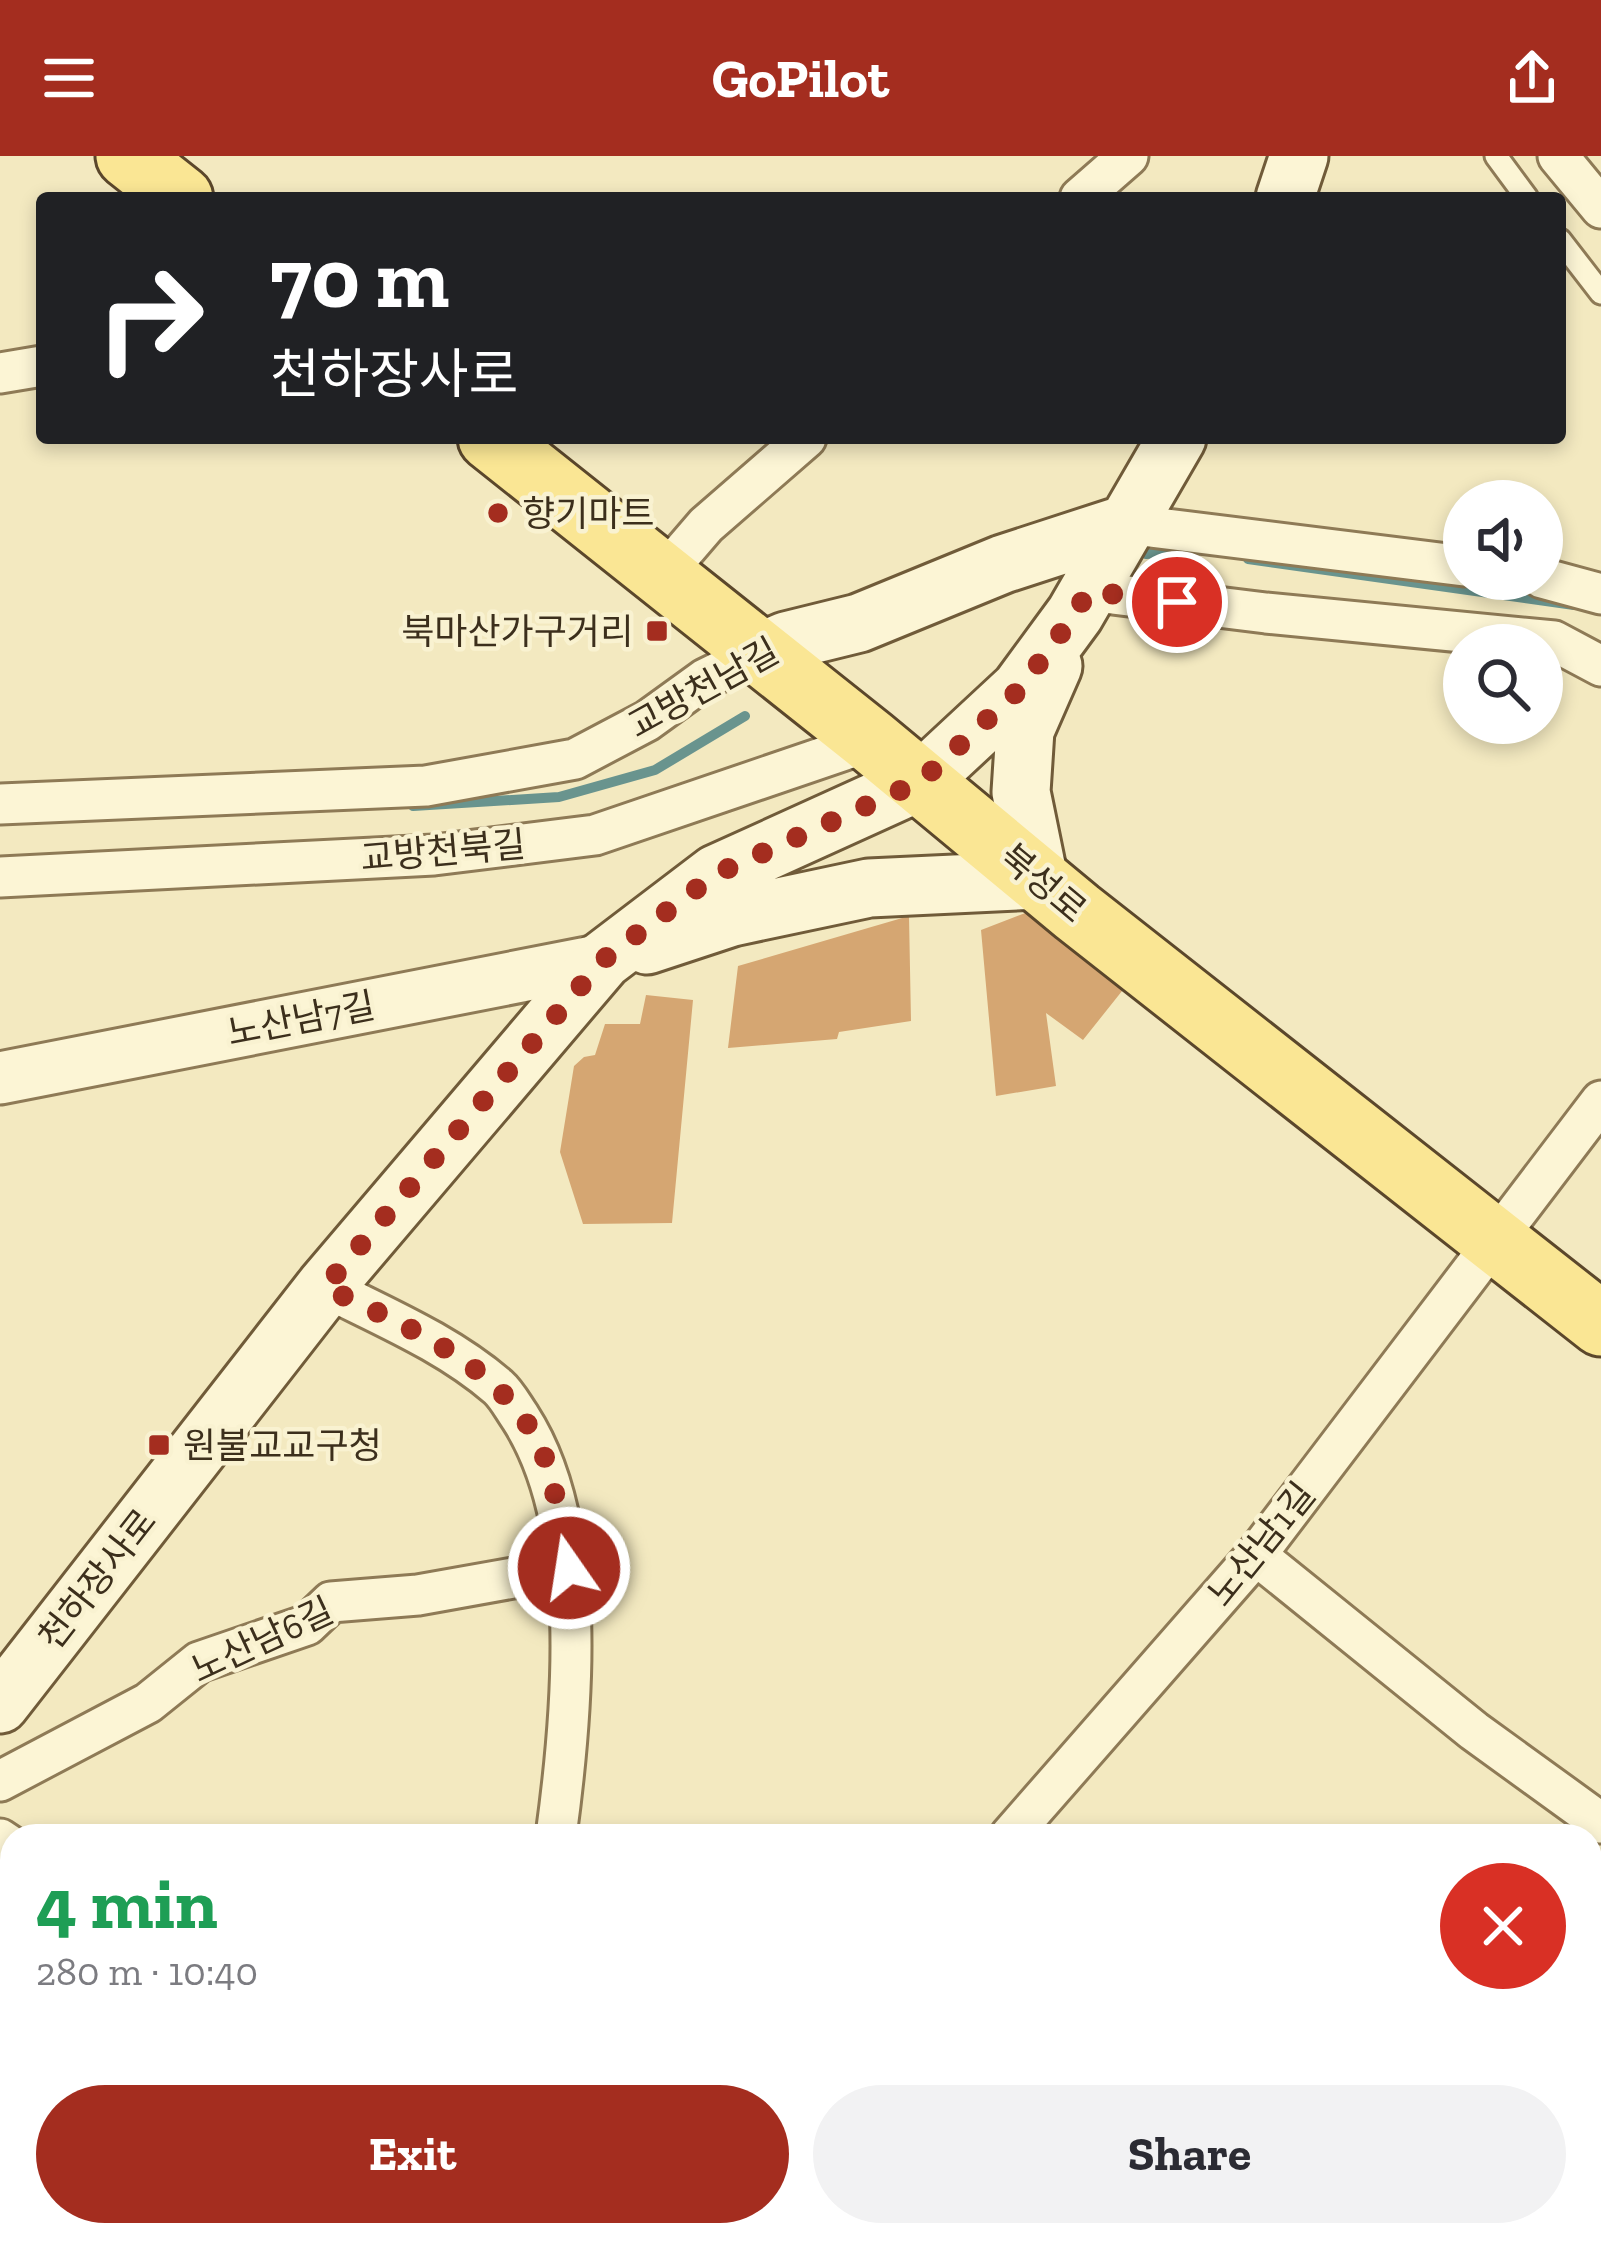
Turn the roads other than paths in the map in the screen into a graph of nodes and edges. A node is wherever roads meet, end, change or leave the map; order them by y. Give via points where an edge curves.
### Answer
1 (128, 156) edge
2 (1128, 156) edge
3 (1299, 156) edge
4 (1496, 156) edge
5 (1558, 156) edge
6 (174, 192) edge
7 (1087, 192) edge
8 (1287, 192) edge
9 (1523, 192) edge
10 (1601, 208) edge
11 (1566, 248) edge
12 (1601, 293) edge
13 (36, 367) edge
14 (0, 373) edge
15 (498, 444) edge
16 (799, 444) edge
17 (1173, 444) edge
18 (1126, 524) junction
19 (1443, 563) edge
20 (663, 574) junction
21 (1563, 584) edge
22 (1601, 594) edge
23 (1081, 602) junction
24 (760, 652) junction
25 (1601, 666) edge
26 (871, 741) junction
27 (921, 781) junction
28 (0, 804) edge
29 (0, 877) edge
30 (1039, 880) junction
31 (603, 960) junction
32 (0, 1078) edge
33 (1601, 1101) edge
34 (1493, 1238) junction
35 (325, 1287) junction
36 (1601, 1324) edge
37 (1256, 1556) junction
38 (569, 1568) junction
39 (0, 1704) edge
40 (0, 1781) edge
41 (1601, 1823) edge
42 (558, 1824) edge
43 (1021, 1824) edge

1 - 6 main road
2 - 7 street
3 - 8 main road
4 - 9 lane
5 - 10 street
11 - 12 lane
13 - 14 street
15 - 20 main road, 북성로
16 - 20 street
17 - 18 main road, 천하장사로
18 - 19 street, 교방천남길
18 - 23 main road, 천하장사로
18 - 24 main road, 교방천남길
20 - 24 main road, 북성로
21 - 22 street
23 - 25 street via 1554,641
23 - 27 main road, 천하장사로 via 1020,689
23 - 30 main road via 1025,730 1021,792
24 - 26 main road, 북성로
24 - 28 street, 교방천남길 via 575,759 426,786
26 - 27 main road, 북성로
26 - 29 street, 교방천북길 via 595,835 434,855
27 - 30 main road, 북성로
27 - 31 main road, 천하장사로 via 716,874
30 - 31 main road via 869,888 732,917
30 - 34 main road, 북성로
31 - 32 street, 노산남7길
31 - 35 main road, 천하장사로
33 - 34 street, 노산남1길
34 - 36 main road, 북성로
34 - 37 street, 노산남1길
35 - 38 street via 434,1341 502,1390 542,1451
35 - 39 main road, 천하장사로
37 - 41 street
37 - 43 street, 노산남1길
38 - 40 street, 노산남6길 via 331,1602 308,1625 199,1662 148,1703
38 - 42 street via 568,1752

